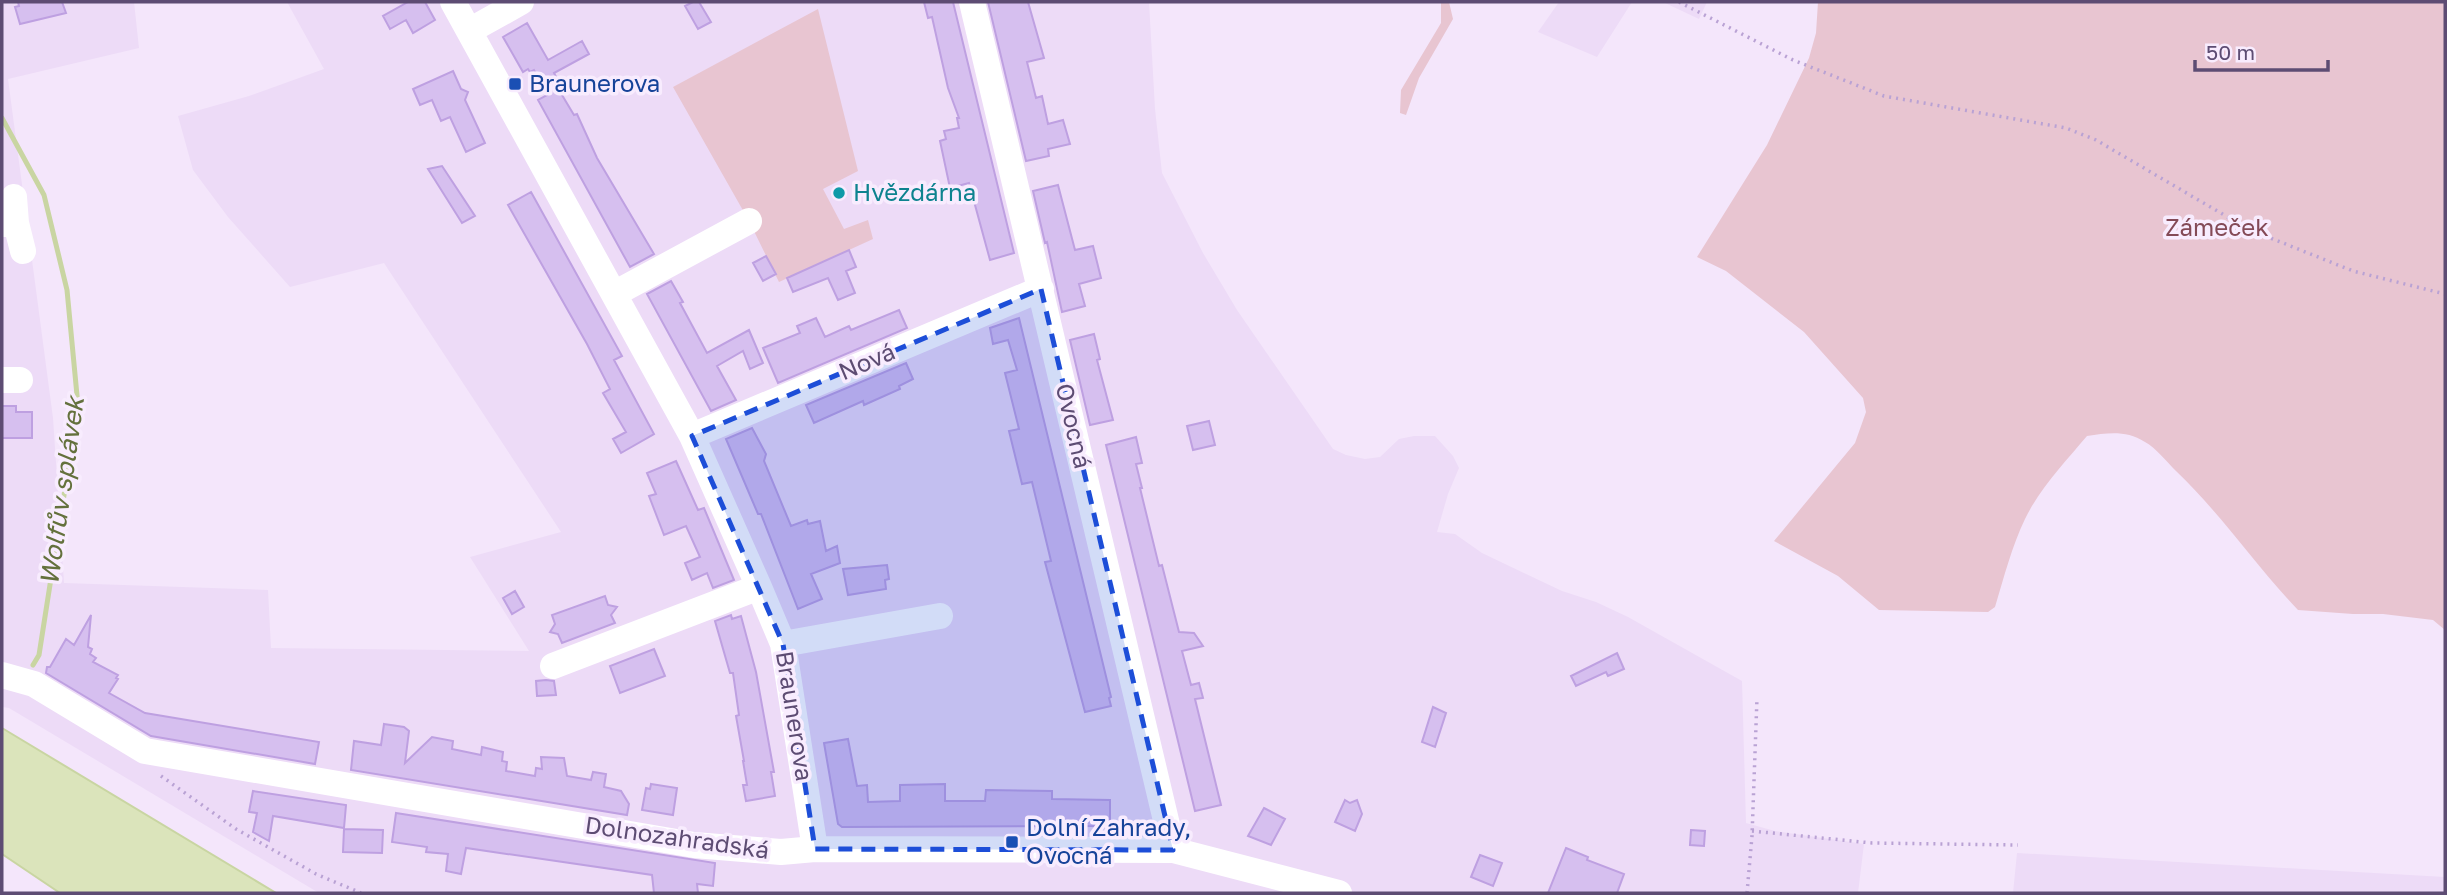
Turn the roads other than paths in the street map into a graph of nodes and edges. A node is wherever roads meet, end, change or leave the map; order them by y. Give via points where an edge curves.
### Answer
1 (453, 2) edge
2 (521, 2) edge
3 (972, 2) edge
4 (469, 31) junction
5 (11, 215) edge
6 (749, 221) dead end
7 (23, 250) dead end
8 (1041, 289) junction
9 (614, 294) junction
10 (692, 436) junction
11 (759, 587) junction
12 (940, 616) dead end
13 (783, 644) junction
14 (553, 666) dead end
15 (2, 675) edge
16 (815, 849) junction
17 (1173, 850) junction
18 (1339, 893) edge

1 - 4 street, Braunerova
2 - 4 street
3 - 8 street, Ovocná
4 - 9 street, Braunerova
5 - 7 street
6 - 9 street
8 - 10 street, Nová
8 - 17 street, Ovocná
9 - 10 street, Braunerova
10 - 11 street, Braunerova
11 - 13 street, Braunerova
11 - 14 street
12 - 13 street
13 - 16 street, Braunerova
15 - 16 street, Dolnozahradská via 34,684 145,751 694,845 781,852
16 - 17 street, Dolnozahradská
17 - 18 street, Dolnozahradská

